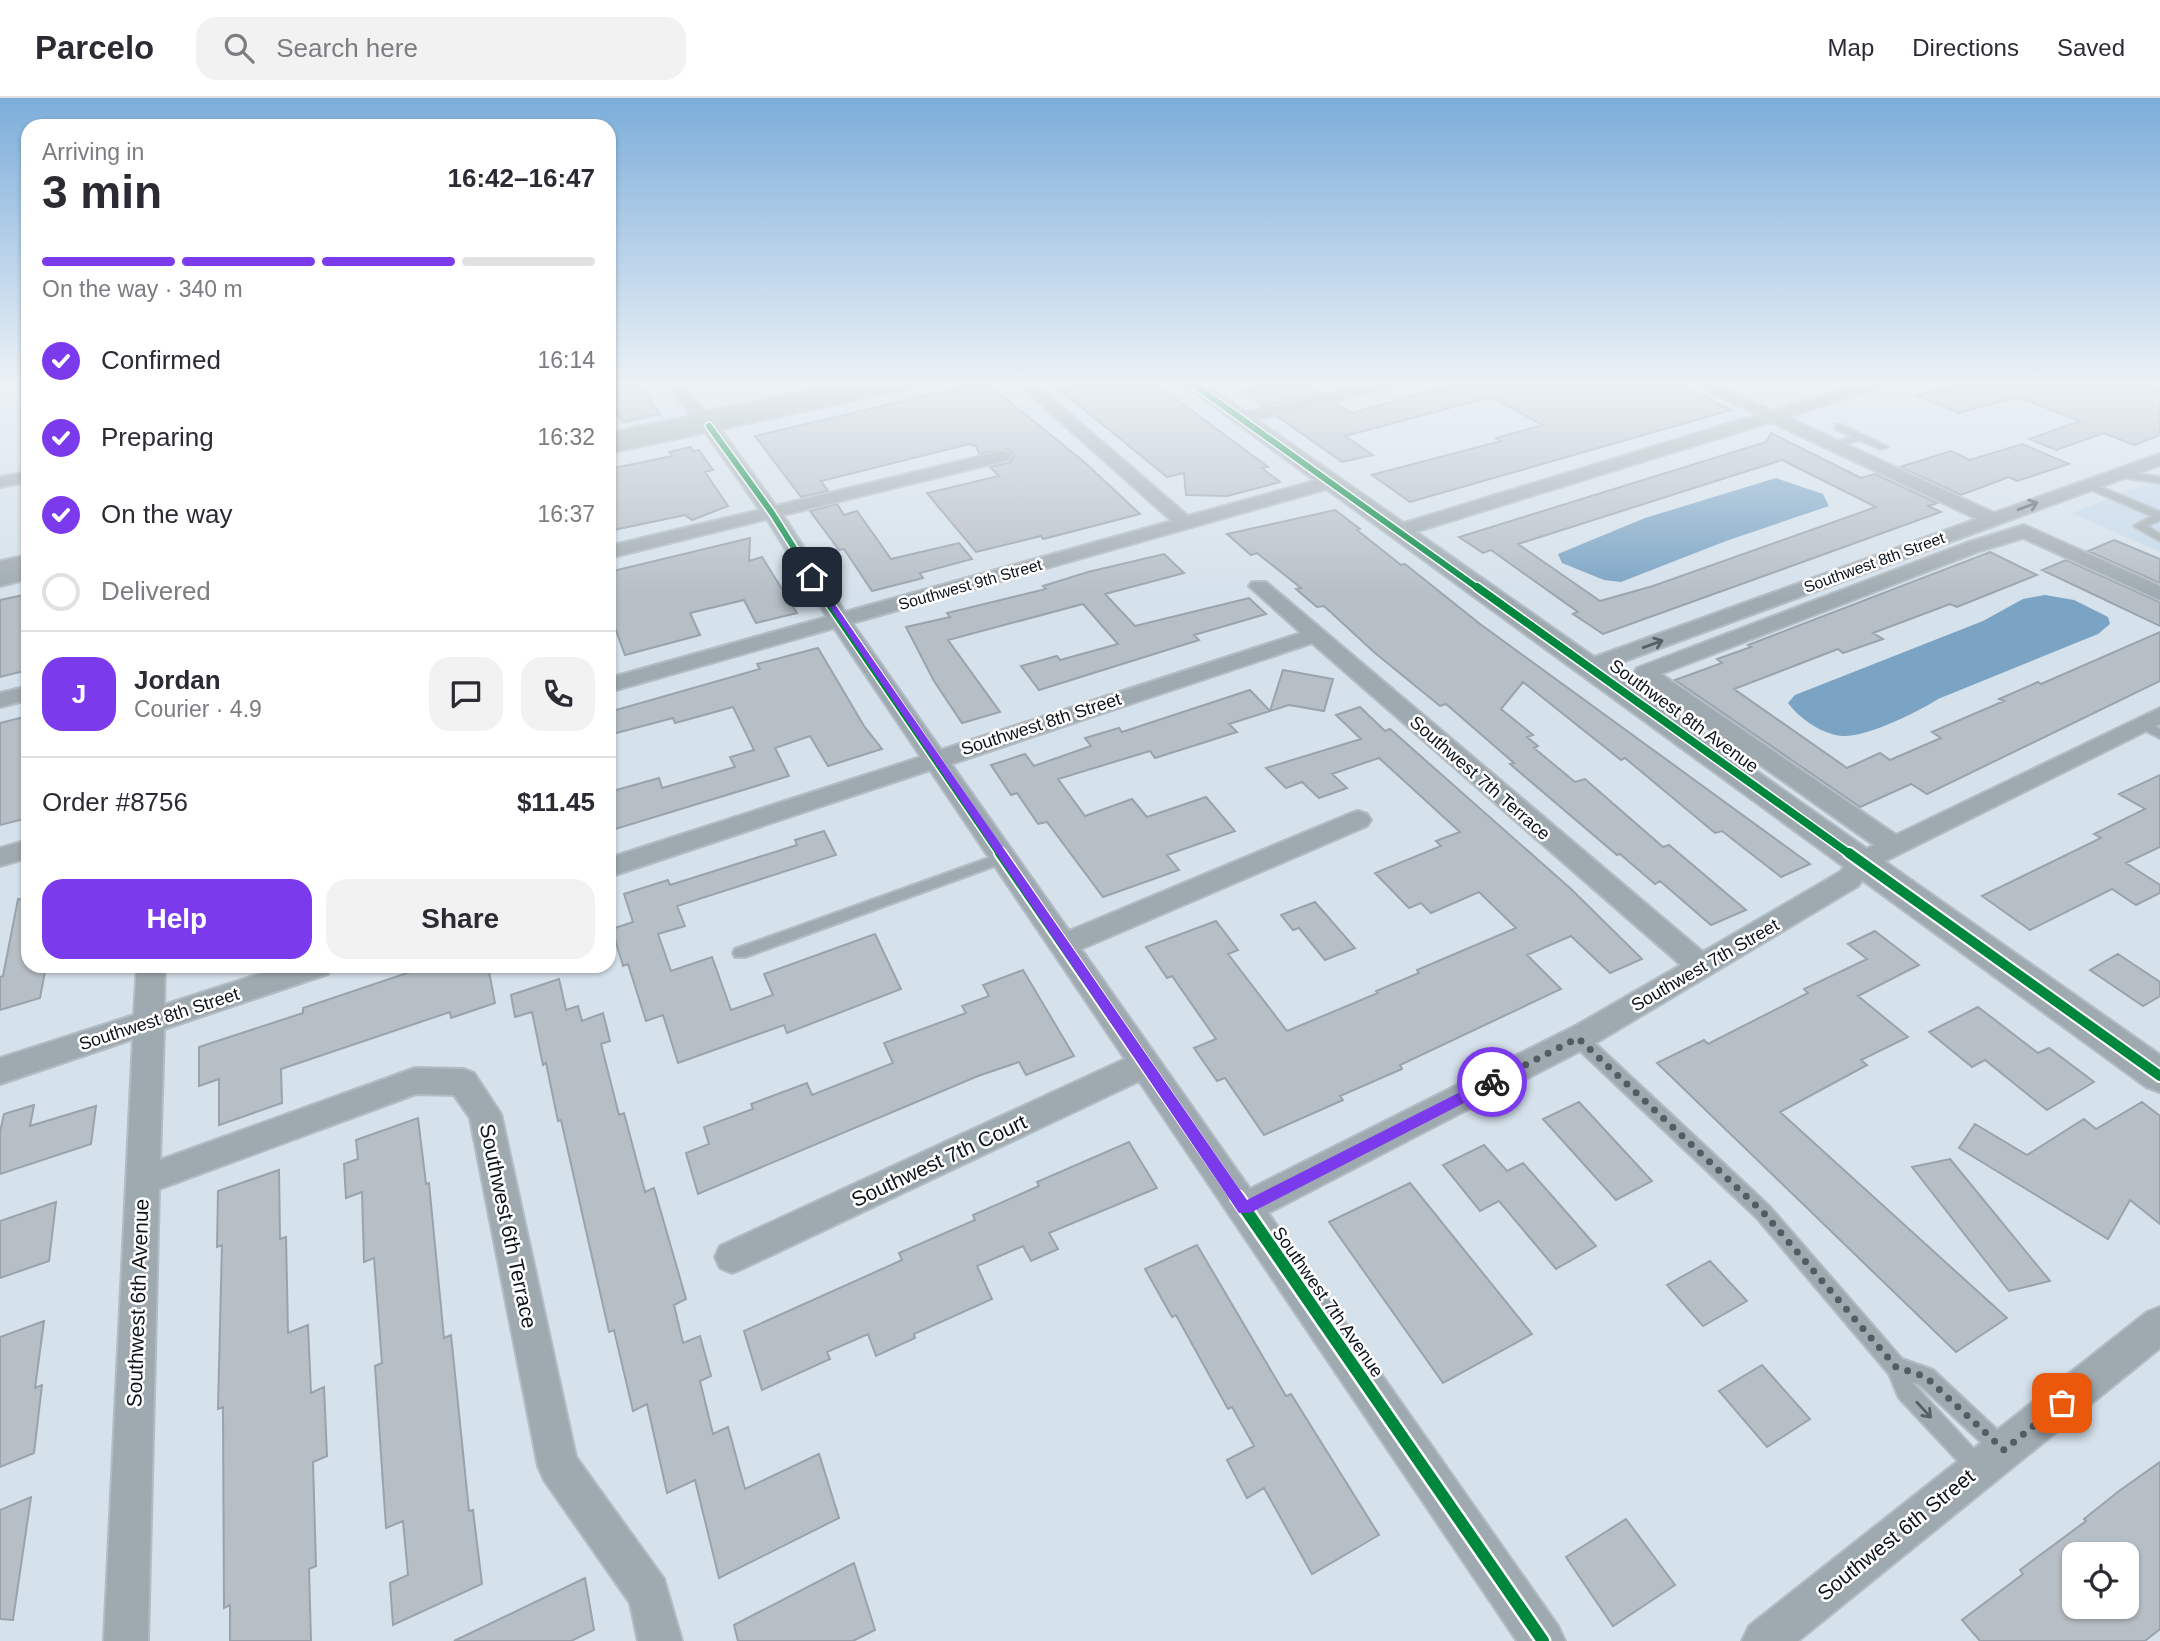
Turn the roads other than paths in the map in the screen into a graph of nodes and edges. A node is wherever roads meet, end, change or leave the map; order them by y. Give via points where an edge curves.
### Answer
1 (729, 454) edge
2 (1106, 454) edge
3 (1293, 454) edge
4 (1645, 454) edge
5 (1853, 454) edge
6 (1002, 456) dead end
7 (2160, 459) edge
8 (2117, 474) junction
9 (21, 478) edge
10 (2160, 480) edge
11 (0, 482) edge
12 (1331, 482) junction
13 (2088, 485) junction
14 (772, 513) junction
15 (2160, 516) edge
16 (1991, 520) junction
17 (1185, 523) junction
18 (1398, 531) junction
19 (2160, 538) edge
20 (616, 550) edge
21 (21, 562) edge
22 (0, 566) edge
23 (21, 574) edge
24 (0, 578) edge
25 (1259, 586) dead end
26 (2160, 594) edge
27 (839, 620) junction
28 (1315, 635) junction
29 (1589, 667) junction
30 (616, 683) edge
31 (21, 695) edge
32 (0, 700) edge
33 (2154, 724) edge
34 (935, 759) junction
35 (1358, 820) dead end
36 (1894, 846) junction
37 (21, 851) edge
38 (0, 857) edge
39 (1003, 858) junction
40 (1862, 862) junction
41 (616, 867) edge
42 (1063, 945) junction
43 (740, 953) dead end
44 (1702, 967) junction
45 (151, 973) edge
46 (297, 973) edge
47 (149, 1023) junction
48 (1578, 1038) junction
49 (1145, 1064) junction
50 (0, 1071) edge
51 (2160, 1076) edge
52 (142, 1181) junction
53 (1244, 1208) junction
54 (732, 1257) dead end
55 (2160, 1325) edge
56 (1896, 1367) junction
57 (1991, 1459) junction
58 (127, 1641) edge
59 (660, 1641) edge
60 (1543, 1641) edge
61 (1764, 1641) edge

1 - 14 street, Southwest 7th Avenue
2 - 17 street
3 - 12 street, Southwest 8th Avenue
4 - 18 street
5 - 16 street
6 - 14 street
7 - 8 street, Southwest 8th Street
8 - 10 lane
8 - 13 street, Southwest 8th Street
9 - 11 street
12 - 17 street, Southwest 9th Street
12 - 18 street, Southwest 8th Avenue
13 - 15 lane
16 -> 13 street, Southwest 8th Street
14 - 20 street
14 - 27 street, Southwest 7th Avenue
15 - 19 lane via 2139,526
29 -> 16 street, Southwest 8th Street
17 - 27 street, Southwest 9th Street
18 - 29 street, Southwest 8th Avenue
21 - 22 street
23 - 24 street
25 - 28 street, Southwest 7th Terrace
26 - 36 street via 2024,531 1645,673
27 - 30 street, Southwest 9th Street
27 - 34 street, Southwest 7th Avenue
28 - 34 street, Southwest 8th Street
28 - 44 street, Southwest 7th Terrace
29 - 40 street, Southwest 8th Avenue
31 - 32 street
33 - 36 street, Southwest 7th Street
34 - 39 street, Southwest 7th Avenue
34 - 41 street, Southwest 8th Street
35 - 42 street
36 - 40 street, Southwest 7th Street
37 - 38 street
39 - 42 street, Southwest 7th Avenue
39 - 43 lane
40 - 44 street, Southwest 7th Street via 1849,879
40 - 51 street, Southwest 8th Avenue
42 - 49 street, Southwest 7th Avenue
44 - 48 street, Southwest 7th Street
45 - 47 street, Southwest 6th Avenue
46 - 47 street, Southwest 8th Street
47 - 50 street, Southwest 8th Street
47 - 52 street, Southwest 6th Avenue
48 - 53 street, Southwest 7th Street
48 - 56 lane via 1763,1212
49 - 53 street, Southwest 7th Avenue
49 - 54 street, Southwest 7th Court
52 - 58 street, Southwest 6th Avenue
52 - 59 street, Southwest 6th Terrace via 415,1082 463,1082 485,1114 558,1466 649,1594
53 - 60 street, Southwest 7th Avenue
55 - 57 street, Southwest 6th Street
56 -> 57 lane via 1906,1391
56 - 57 lane via 1926,1377
57 - 61 street, Southwest 6th Street

